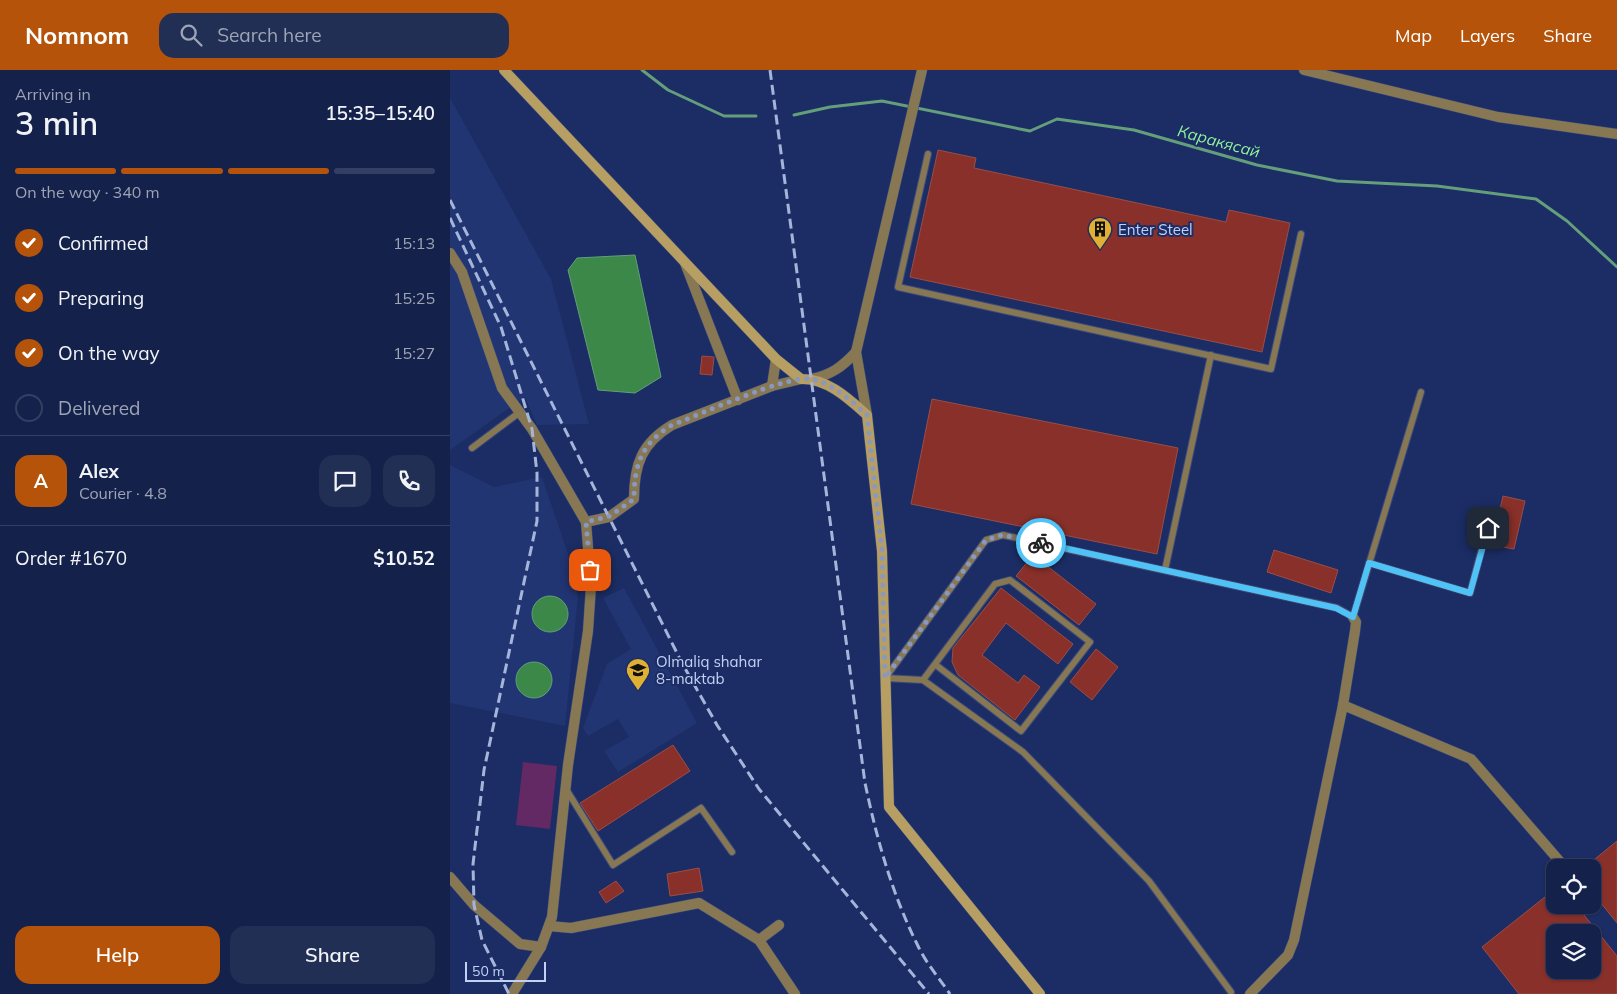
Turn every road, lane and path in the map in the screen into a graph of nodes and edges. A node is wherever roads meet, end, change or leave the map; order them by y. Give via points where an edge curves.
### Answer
1 (504, 70) edge
2 (922, 70) edge
3 (1304, 70) edge
4 (1617, 134) edge
5 (928, 154) dead end
6 (1301, 234) dead end
7 (450, 253) edge
8 (685, 263) junction
9 (856, 352) junction
10 (1211, 356) junction
11 (776, 359) junction
12 (806, 379) junction
13 (772, 386) junction
14 (1421, 392) dead end
15 (738, 400) junction
16 (520, 412) junction
17 (867, 415) junction
18 (472, 448) dead end
19 (1492, 511) dead end
20 (586, 522) junction
21 (1369, 563) junction
22 (1165, 570) junction
23 (1353, 617) junction
24 (936, 664) junction
25 (885, 678) junction
26 (923, 680) junction
27 (1343, 705) junction
28 (566, 789) junction
29 (732, 852) dead end
30 (1558, 859) edge
31 (450, 877) edge
32 (779, 925) dead end
33 (549, 926) junction
34 (759, 940) junction
35 (540, 947) junction
36 (1231, 992) dead end
37 (512, 994) edge
38 (795, 994) edge
39 (1040, 994) edge
40 (1250, 994) edge

1 - 8 street
2 - 9 street
3 - 4 street via 1498,117
5 - 10 lane via 898,287
6 - 10 lane via 1271,369
7 - 16 street via 462,272 502,388
8 - 11 street
8 - 15 street
9 - 12 street via 842,367 826,376
9 - 17 street
10 - 22 lane
11 - 12 street
11 - 13 street
12 - 13 street
12 - 17 street via 842,392
13 - 15 street
14 - 21 lane
15 - 20 street via 657,434 637,464 634,499 610,516
16 - 18 lane
16 - 20 street
17 - 25 street via 882,551
19 - 21 lane via 1470,593
20 - 28 street via 591,586 588,631
21 - 23 lane
22 - 23 lane via 1336,608
22 - 25 lane via 1002,535 986,540
23 - 27 street via 1355,631
24 - 24 lane via 995,584 1010,580 1090,642 1021,731
24 - 26 lane
25 - 26 lane
25 - 39 street via 889,807
26 - 36 lane via 1023,752 1148,881
27 - 30 street via 1471,760
27 - 40 street via 1294,940 1288,955
28 - 29 lane via 613,865 701,808
28 - 33 street
31 - 35 street via 474,905 520,944
32 - 34 street
33 - 34 street via 571,928 699,903
33 - 35 street
34 - 38 street
35 - 37 street

